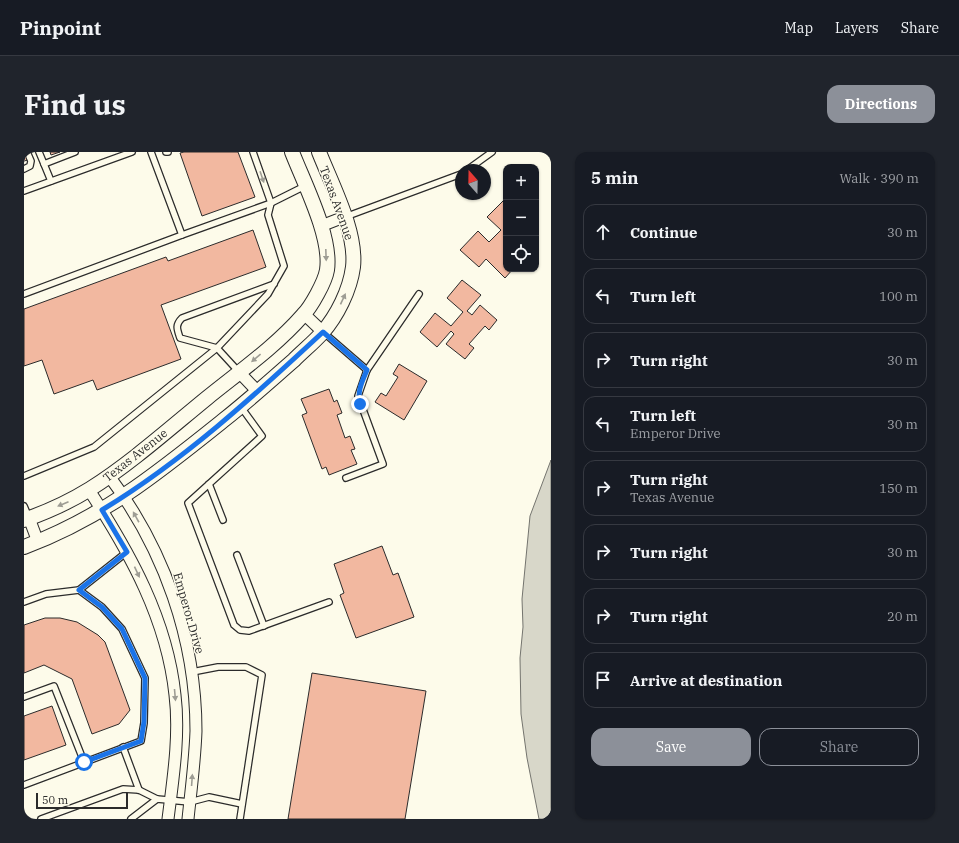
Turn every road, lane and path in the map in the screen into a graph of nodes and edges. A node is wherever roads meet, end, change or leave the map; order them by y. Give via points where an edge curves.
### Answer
1 (39, 152) edge
2 (75, 152) edge
3 (132, 152) edge
4 (151, 152) edge
5 (253, 152) edge
6 (292, 152) edge
7 (319, 152) edge
8 (492, 152) edge
9 (28, 154) dead end
10 (44, 164) junction
11 (475, 164) edge
12 (24, 169) edge
13 (455, 176) edge
14 (51, 182) junction
15 (305, 186) junction
16 (24, 191) edge
17 (270, 203) junction
18 (344, 217) junction
19 (321, 226) junction
20 (182, 235) junction
21 (274, 284) junction
22 (24, 294) edge
23 (420, 294) dead end
24 (304, 314) junction
25 (323, 332) junction
26 (217, 348) junction
27 (367, 370) junction
28 (239, 372) junction
29 (258, 392) junction
30 (240, 406) junction
31 (24, 476) edge
32 (110, 476) junction
33 (346, 478) dead end
34 (209, 484) junction
35 (89, 490) junction
36 (124, 496) junction
37 (102, 510) junction
38 (26, 515) edge
39 (223, 520) dead end
40 (38, 542) junction
41 (24, 547) edge
42 (127, 552) junction
43 (237, 555) dead end
44 (79, 590) junction
45 (24, 602) edge
46 (329, 602) dead end
47 (264, 626) junction
48 (192, 672) junction
49 (24, 697) edge
50 (123, 748) junction
51 (84, 762) junction
52 (24, 785) edge
53 (139, 790) junction
54 (157, 799) junction
55 (170, 801) junction
56 (190, 802) junction
57 (242, 804) junction
58 (41, 819) edge
59 (131, 819) edge
60 (168, 819) edge
61 (188, 819) edge
62 (240, 819) edge

1 - 10 lane
2 - 10 lane
3 - 14 lane
4 - 20 lane
5 -> 17 lane
6 - 15 street, Texas Avenue
7 - 18 street, Texas Avenue
8 - 11 lane
9 - 12 lane via 30,166
10 - 14 lane
13 - 18 lane
14 - 16 lane
15 - 17 lane
15 - 19 street, Texas Avenue
17 - 20 lane
17 - 21 lane via 268,215 284,266
18 - 19 street
25 -> 18 street, Texas Avenue via 339,308 353,268 353,247
19 -> 24 street, Texas Avenue via 327,271
20 - 22 lane
21 - 26 lane via 268,294
21 - 26 lane via 182,318 178,322 180,338
23 - 27 lane
24 - 25 street
24 -> 28 street, Texas Avenue
25 - 27 lane
25 - 29 street, Texas Avenue
26 - 28 lane
26 - 31 lane via 94,447
27 - 33 lane via 358,396 384,464
28 - 29 street
28 - 32 street, Texas Avenue
29 - 30 street, Texas Avenue
30 - 34 lane via 262,436
30 - 36 street, Texas Avenue via 151,478
32 - 35 street, Texas Avenue
32 - 36 street, Emperor Drive
34 - 39 lane
34 - 47 lane via 188,503 234,625 240,630 249,631
35 - 37 street
35 -> 38 street, Texas Avenue via 71,500
36 - 37 street, Texas Avenue
48 -> 36 street, Emperor Drive via 187,643 173,594 156,554
37 - 40 street, Texas Avenue
37 - 42 street
38 - 40 street
40 - 41 street, Texas Avenue
42 - 44 lane
42 -> 55 street via 156,613 170,660 175,696
43 - 47 lane
44 - 45 lane via 46,594
44 - 50 lane via 102,607 122,629 145,678 141,741
46 - 47 lane
56 -> 48 street, Emperor Drive via 196,731
48 - 57 lane via 218,667 246,667 262,675
49 - 51 lane via 54,686
50 - 51 lane
50 - 53 lane
51 - 52 lane
53 - 54 lane
53 - 58 lane via 123,789
54 - 55 lane
54 - 59 lane
55 - 56 lane
55 - 60 street
56 - 57 lane via 209,797
56 - 61 street, Emperor Drive
57 - 62 lane

